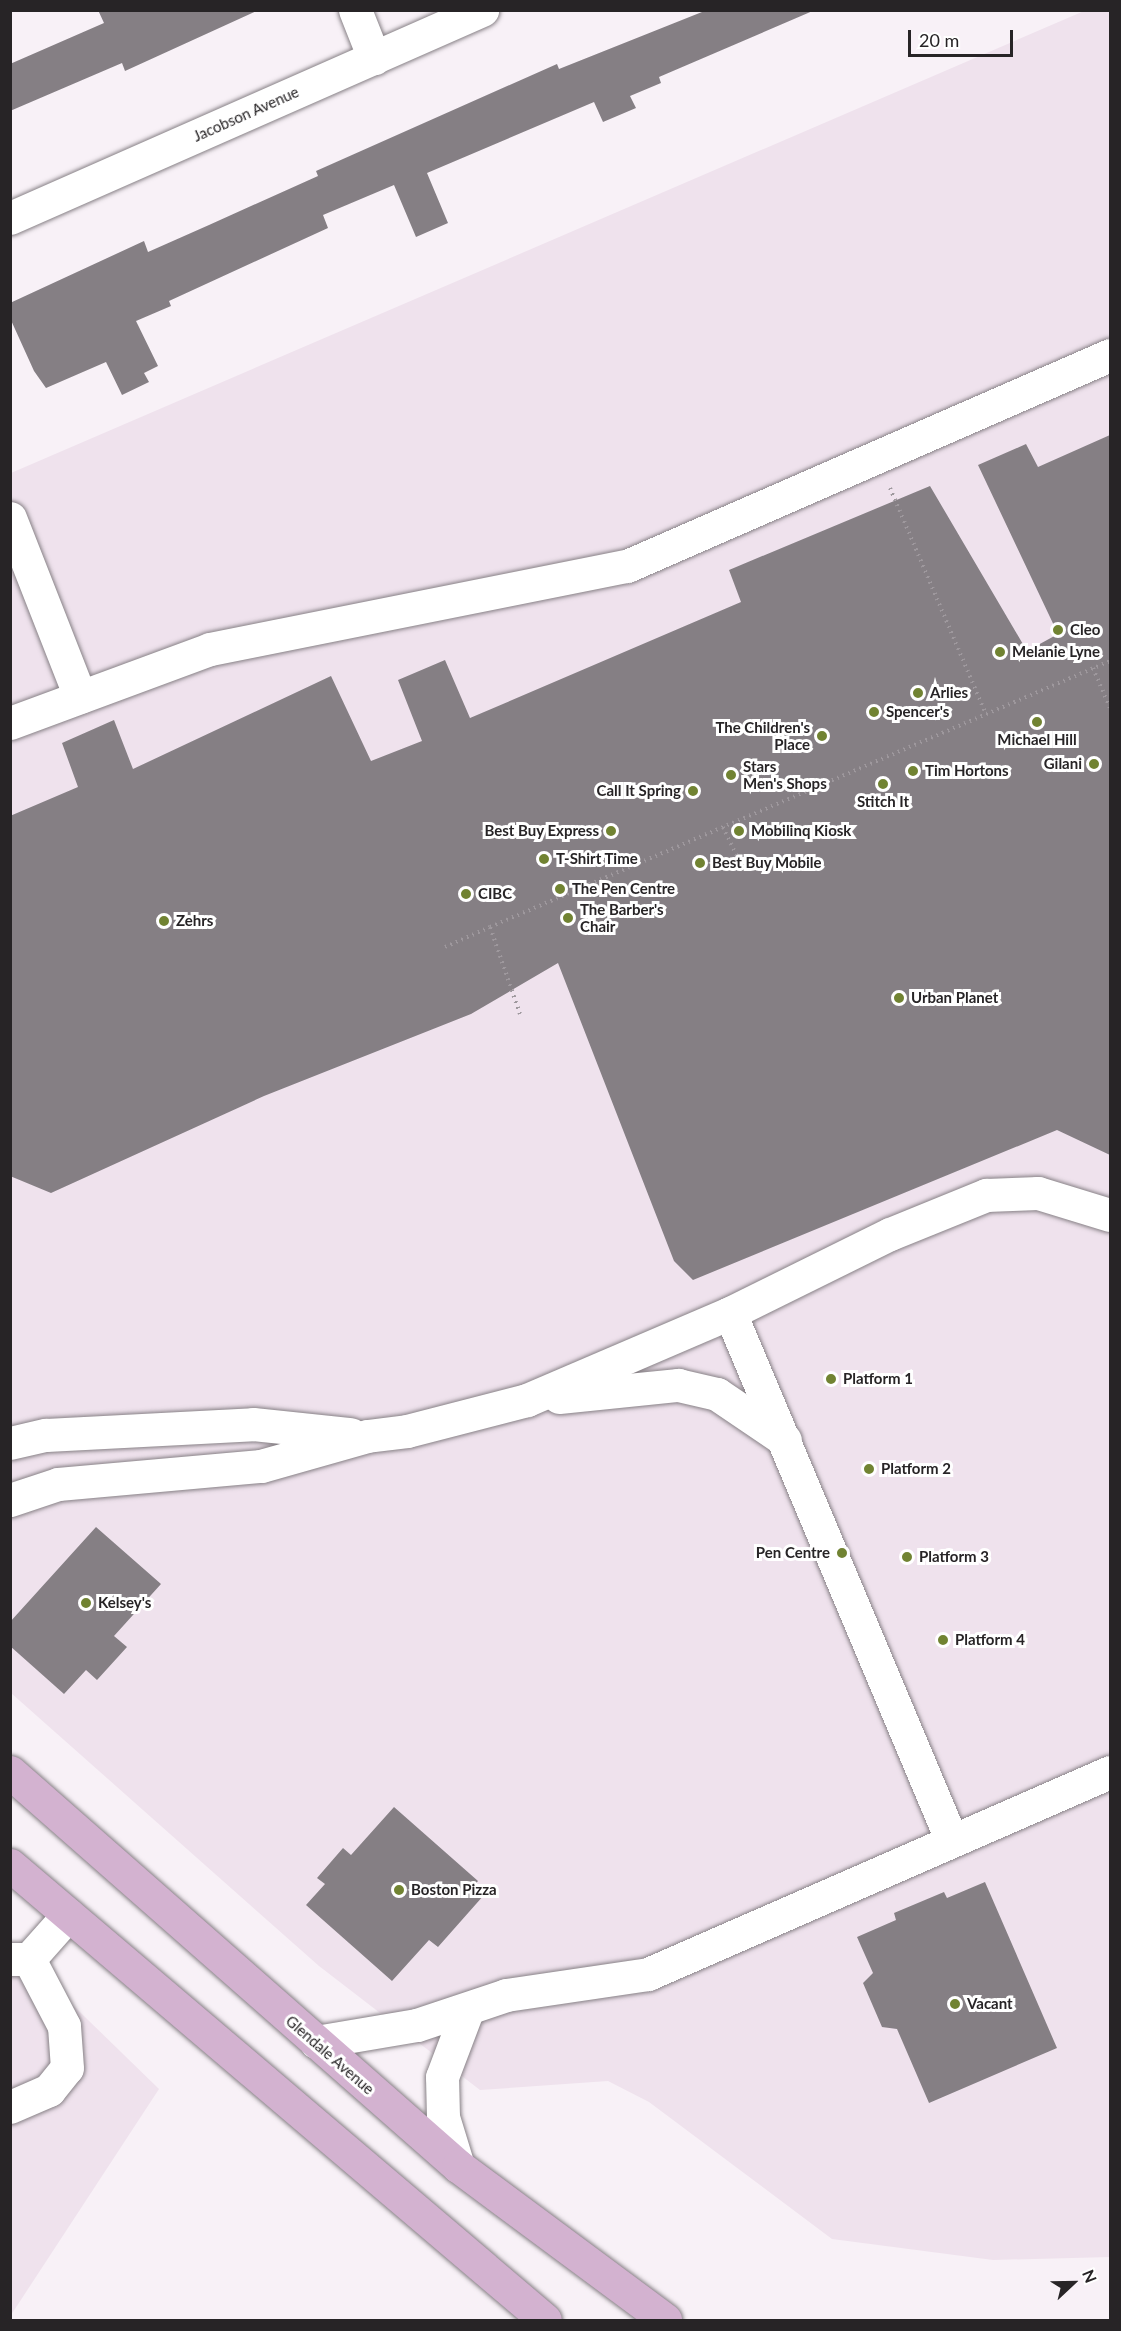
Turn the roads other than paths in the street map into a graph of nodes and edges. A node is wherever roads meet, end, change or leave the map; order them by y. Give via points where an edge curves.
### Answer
1 (355, 10) edge
2 (482, 10) edge
3 (374, 58) junction
4 (10, 218) edge
5 (1110, 355) edge
6 (10, 518) edge
7 (80, 697) junction
8 (10, 723) edge
9 (1110, 1215) edge
10 (730, 1313) junction
11 (527, 1400) junction
12 (367, 1436) junction
13 (786, 1441) junction
14 (10, 1443) edge
15 (10, 1500) edge
16 (10, 1772) edge
17 (1110, 1772) edge
18 (951, 1839) junction
19 (10, 1865) edge
20 (68, 1915) junction
21 (20, 1959) edge
22 (467, 2011) junction
23 (316, 2043) junction
24 (10, 2107) edge
25 (458, 2166) junction
26 (545, 2320) edge
27 (664, 2320) edge

1 - 3 street
2 - 3 street, Jacobson Avenue
3 - 4 street, Jacobson Avenue
5 - 7 street via 627,566 210,649
6 - 7 street
7 - 8 street
9 - 10 street via 1038,1193 986,1195 890,1234
10 - 11 street
10 - 13 street
11 - 12 street via 407,1431
11 - 13 street via 678,1385 717,1394
12 - 14 street via 254,1424 46,1435
12 - 15 street via 261,1466 58,1484
13 - 18 street via 870,1655
16 - 23 main road, Glendale Avenue
17 - 18 street
18 - 22 street via 648,1974 506,1995
19 - 20 main road
20 - 21 street
20 - 26 main road
21 - 24 street via 64,2026 67,2068 49,2090
22 - 23 street via 390,2032
22 - 25 street via 442,2077 443,2117
23 - 25 main road, Glendale Avenue
25 - 27 main road, Glendale Avenue

